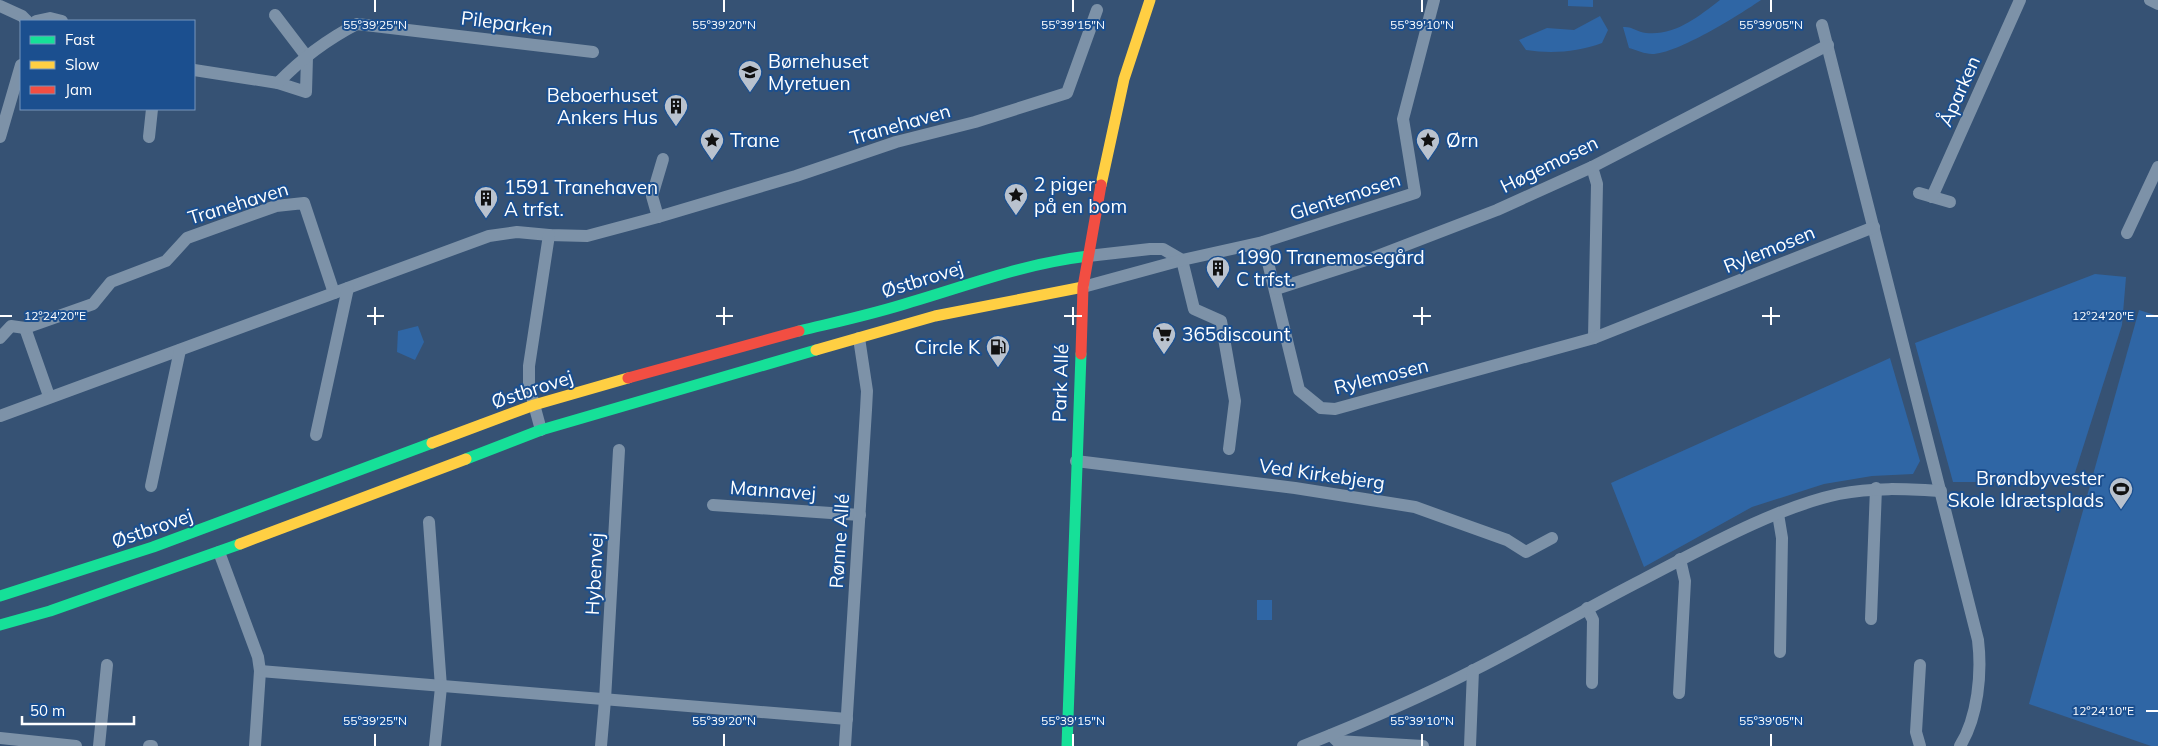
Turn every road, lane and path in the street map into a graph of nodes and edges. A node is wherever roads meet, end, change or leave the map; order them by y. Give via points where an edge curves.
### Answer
1 (1150, 0) edge
2 (1434, 0) edge
3 (2020, 0) edge
4 (2150, 0) edge
5 (2158, 4) edge
6 (0, 6) edge
7 (1097, 10) dead end
8 (275, 15) dead end
9 (26, 20) edge
10 (41, 20) edge
11 (58, 20) edge
12 (1822, 25) dead end
13 (1828, 45) junction
14 (593, 52) dead end
15 (307, 58) junction
16 (20, 68) edge
17 (195, 70) edge
18 (278, 83) junction
19 (152, 110) edge
20 (0, 137) edge
21 (149, 137) dead end
22 (664, 160) dead end
23 (1592, 167) junction
24 (2158, 167) edge
25 (1919, 193) dead end
26 (1932, 197) junction
27 (1950, 202) dead end
28 (658, 217) junction
29 (1874, 227) junction
30 (2128, 234) dead end
31 (549, 235) junction
32 (1263, 242) junction
33 (1088, 256) junction
34 (1182, 260) junction
35 (1083, 287) junction
36 (348, 288) junction
37 (1276, 289) junction
38 (334, 293) junction
39 (25, 328) junction
40 (0, 338) edge
41 (859, 338) junction
42 (1594, 338) junction
43 (180, 350) junction
44 (49, 396) junction
45 (534, 405) junction
46 (1, 413) edge
47 (541, 430) junction
48 (316, 435) dead end
49 (1229, 449) dead end
50 (620, 450) dead end
51 (1076, 461) junction
52 (151, 486) dead end
53 (1876, 488) junction
54 (1940, 491) junction
55 (714, 505) dead end
56 (1778, 514) junction
57 (860, 515) junction
58 (429, 522) dead end
59 (1552, 538) dead end
60 (219, 552) junction
61 (1680, 559) junction
62 (0, 596) edge
63 (1587, 608) junction
64 (1871, 619) dead end
65 (0, 625) edge
66 (1780, 652) dead end
67 (1920, 664) dead end
68 (106, 665) dead end
69 (1473, 670) junction
70 (260, 672) junction
71 (1592, 683) dead end
72 (441, 687) junction
73 (1679, 693) dead end
74 (605, 700) junction
75 (847, 719) junction
76 (1331, 735) junction
77 (0, 738) edge
78 (76, 746) edge
79 (99, 746) edge
80 (255, 746) edge
81 (435, 746) edge
82 (601, 746) edge
83 (845, 746) edge
84 (1067, 746) edge
85 (1303, 746) edge
86 (1423, 746) edge
87 (1470, 746) edge
88 (1920, 746) edge
89 (1960, 746) edge

1 - 33 street, Park Allé via 1124,79
2 - 32 street, Glentemosen via 1404,119 1415,193
3 - 26 street, Åparken
4 - 5 street
6 - 9 street
7 - 28 street, Tranehaven via 1067,93 975,122 896,142
8 - 15 street
10 - 11 street
12 - 13 street
13 - 23 street, Høgemosen
13 - 29 street
14 - 15 street, Pileparken via 357,24
15 - 18 street, Pileparken
15 - 18 street via 306,92
16 - 20 street
17 - 18 street
19 - 21 street
22 - 28 street via 652,196
23 - 37 street, Høgemosen via 1440,234
23 - 42 street via 1597,184
24 - 30 street
25 - 26 street
26 - 27 street
28 - 31 street, Tranehaven via 587,236
29 - 42 street, Rylemosen
29 - 54 street
31 - 36 street, Tranehaven via 517,232 489,236
31 - 45 street via 529,366 529,386
32 - 34 street, Glentemosen
32 - 37 street, Rylemosen
33 - 34 street via 1150,249 1163,250
33 - 35 street, Park Allé
33 - 45 street, Østbrovej via 1014,269 909,303 706,355
34 - 35 street, Glentemosen
34 - 49 street via 1194,309 1221,320 1235,401
35 - 41 street, Østbrovej via 962,310
35 - 51 street, Park Allé
36 - 38 street, Tranehaven
36 - 48 street
37 - 42 street, Rylemosen via 1299,390 1321,408 1335,409 1387,396
38 - 39 street, Tranehaven via 304,203 276,206 187,238 166,261 111,282 93,304
38 - 43 street, Tranehaven
39 - 40 street, Tranehaven via 11,326
39 - 44 street
41 - 47 street, Østbrovej
41 - 57 street, Rønne Allé via 867,391
43 - 44 street, Tranehaven
43 - 52 street
44 - 46 street, Tranehaven
45 - 47 street
45 - 62 street, Østbrovej via 153,547
47 - 60 street, Østbrovej
50 - 74 street, Hybenvej
51 - 59 street, Ved Kirkebjerg via 1295,488 1415,507 1507,540 1526,552
51 - 84 street, Park Allé
53 - 54 street
53 - 56 street via 1810,501
53 - 64 street
54 - 89 street via 1974,619 1980,656 1977,695
55 - 57 street, Mannavej
56 - 61 street
56 - 66 street via 1782,538
57 - 75 street, Rønne Allé
58 - 72 street
60 - 65 street, Østbrovej via 50,611
60 - 70 street via 249,630
61 - 63 street
61 - 73 street via 1685,581
63 - 69 street
63 - 71 street via 1593,620
67 - 88 street via 1916,732
68 - 79 street
69 - 76 street
69 - 87 street
70 - 72 street
70 - 80 street
72 - 74 street
72 - 81 street
74 - 75 street
74 - 82 street, Hybenvej
75 - 83 street, Rønne Allé
76 - 85 street
76 - 86 street via 1337,741
77 - 78 street

